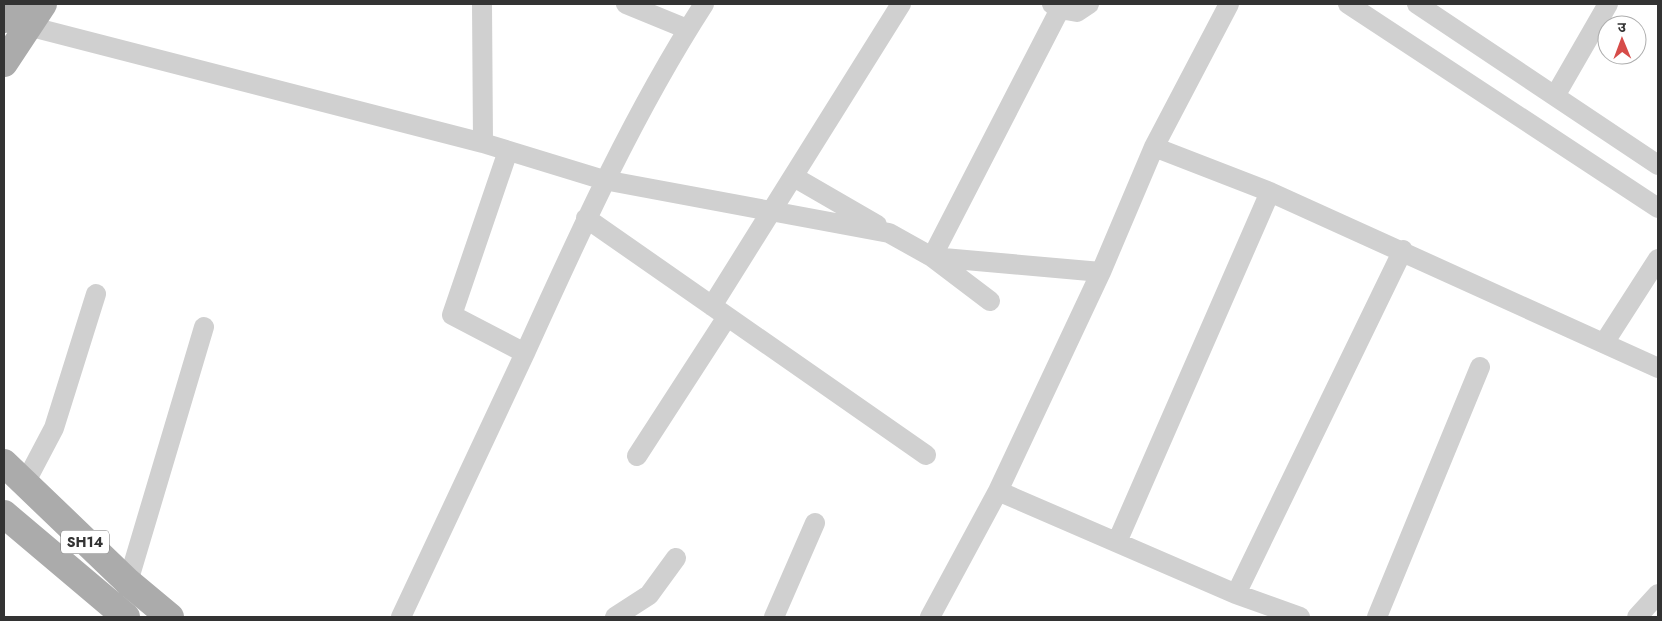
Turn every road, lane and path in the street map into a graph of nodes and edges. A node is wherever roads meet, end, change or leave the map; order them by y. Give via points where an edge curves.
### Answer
1 (482, 4) edge
2 (626, 4) edge
3 (704, 4) edge
4 (901, 4) edge
5 (1089, 4) edge
6 (1229, 4) edge
7 (1348, 4) edge
8 (1417, 4) edge
9 (1608, 4) edge
10 (1056, 6) edge
11 (22, 13) edge
12 (687, 29) junction
13 (4, 63) edge
14 (1555, 96) junction
15 (483, 143) junction
16 (1154, 147) junction
17 (508, 151) junction
18 (1658, 164) edge
19 (794, 177) junction
20 (604, 180) junction
21 (1270, 192) junction
22 (1658, 208) edge
23 (773, 212) junction
24 (586, 218) junction
25 (889, 233) junction
26 (1403, 250) junction
27 (932, 257) junction
28 (1658, 258) edge
29 (1101, 272) junction
30 (96, 294) dead end
31 (990, 300) dead end
32 (720, 311) junction
33 (204, 328) dead end
34 (1604, 343) junction
35 (525, 353) junction
36 (1480, 367) dead end
37 (1658, 368) edge
38 (926, 455) dead end
39 (637, 456) dead end
40 (4, 463) edge
41 (24, 485) junction
42 (998, 491) junction
43 (4, 514) edge
44 (815, 523) dead end
45 (1117, 542) junction
46 (676, 558) dead end
47 (128, 582) junction
48 (1236, 594) junction
49 (1658, 594) edge
50 (126, 617) edge
51 (170, 617) edge
52 (401, 617) edge
53 (615, 617) edge
54 (774, 617) edge
55 (930, 617) edge
56 (1300, 617) edge
57 (1377, 617) edge
58 (1637, 617) edge

1 - 15 street
2 - 12 street
3 - 12 street
4 - 19 street
5 - 10 street via 1077,12
6 - 16 street
7 - 22 street
8 - 14 street
9 - 14 street
10 - 27 street
11 - 13 main road
11 - 15 street
12 - 20 street
14 - 18 street
15 - 17 street
16 - 21 street
16 - 29 street
17 - 20 street
17 - 35 street via 452,315
19 - 23 street
19 - 25 street
20 - 23 street
20 - 24 street
21 - 26 street
21 - 45 street
23 - 25 street
23 - 32 street
24 - 32 street
24 - 35 street
25 - 27 street
26 - 34 street
26 - 48 street
27 - 29 street
27 - 31 street
28 - 34 street
29 - 42 street
30 - 41 street via 54,428
32 - 38 street
32 - 39 street
33 - 47 street
34 - 37 street
35 - 52 street
36 - 57 street
40 - 41 main road, SH14
41 - 47 main road, SH14
42 - 45 street
42 - 55 street
43 - 50 main road, SH14
44 - 54 street
45 - 48 street
46 - 53 street via 649,595
47 - 51 main road, SH14
48 - 56 street
49 - 58 street

